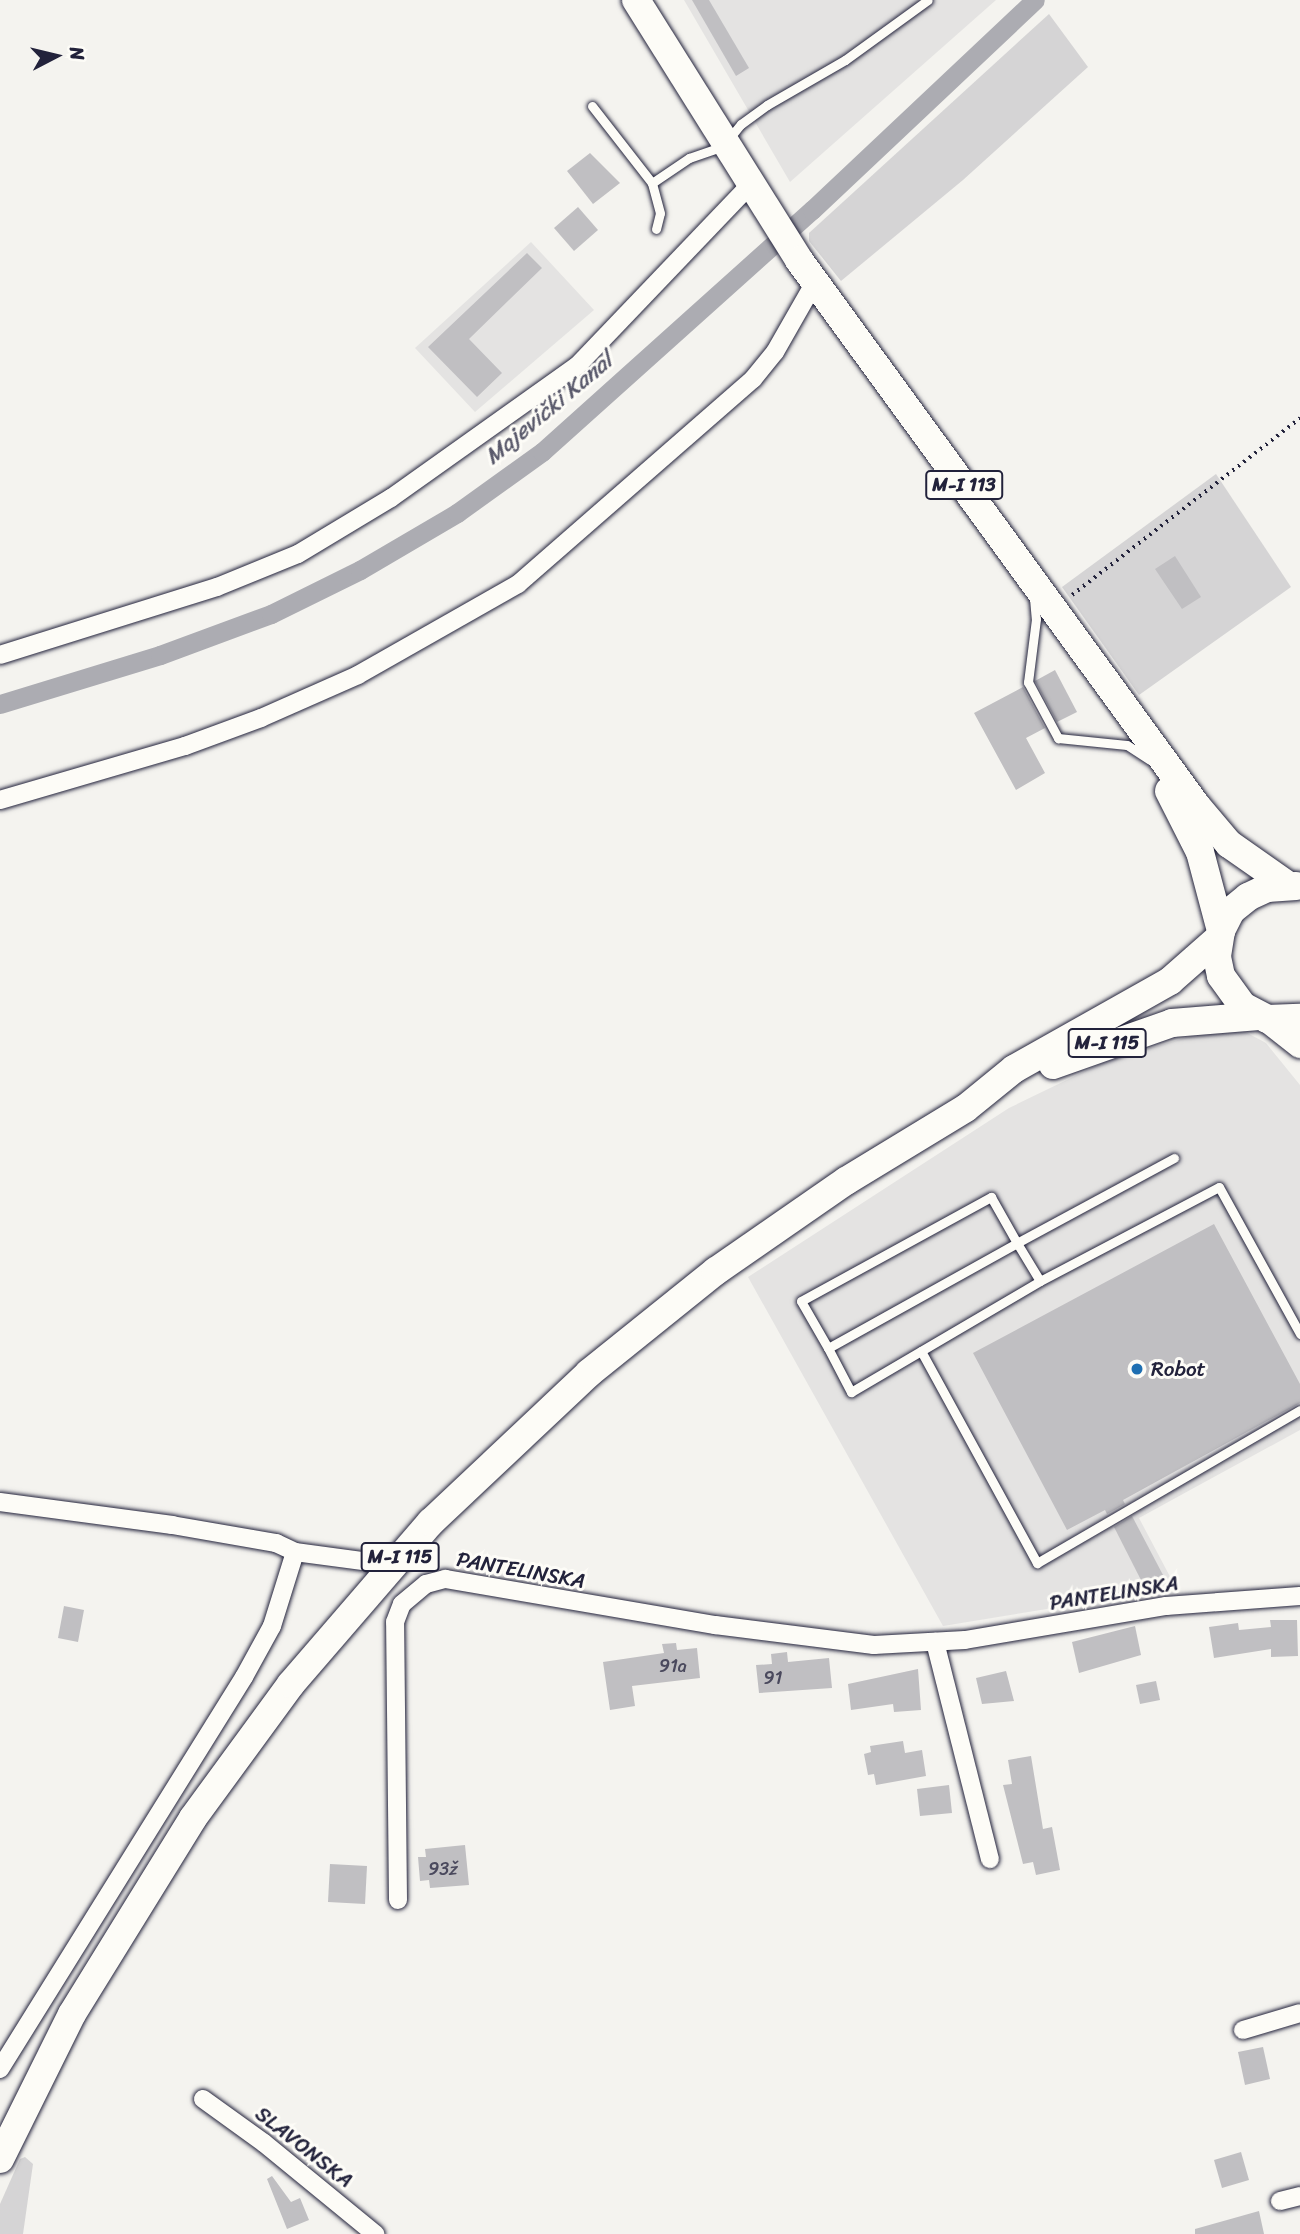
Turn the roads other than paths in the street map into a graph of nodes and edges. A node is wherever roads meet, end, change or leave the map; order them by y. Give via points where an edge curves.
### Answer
1 (636, 0) edge
2 (928, 0) edge
3 (592, 106) dead end
4 (723, 146) junction
5 (652, 183) junction
6 (750, 185) junction
7 (656, 229) dead end
8 (807, 271) junction
9 (1031, 576) junction
10 (0, 655) edge
11 (1127, 712) junction
12 (1154, 762) junction
13 (0, 800) edge
14 (1297, 887) edge
15 (1220, 934) junction
16 (1263, 1017) junction
17 (1300, 1018) edge
18 (1300, 1045) edge
19 (966, 1108) junction
20 (1174, 1158) dead end
21 (1017, 1243) junction
22 (1040, 1281) junction
23 (1300, 1334) edge
24 (828, 1348) junction
25 (921, 1351) junction
26 (1300, 1410) edge
27 (0, 1502) edge
28 (295, 1552) junction
29 (393, 1565) junction
30 (1300, 1596) edge
31 (935, 1642) junction
32 (990, 1859) dead end
33 (398, 1900) dead end
34 (1300, 2013) edge
35 (1243, 2030) dead end
36 (0, 2069) edge
37 (203, 2099) dead end
38 (0, 2159) edge
39 (1300, 2196) edge
40 (1280, 2201) dead end
41 (375, 2234) edge

1 - 4 main road, M-I 113
2 - 4 lane via 845,60 767,105 741,124
3 - 5 lane
4 - 5 lane via 689,158
4 - 6 main road, M-I 113
5 - 7 lane via 660,213
6 - 8 main road, M-I 113
6 - 10 street via 577,366 391,498 298,554 217,587
8 - 9 main road, M-I 113
8 - 13 street via 775,352 753,379 518,584 358,675 261,718 185,746
9 - 11 main road, M-I 113
9 - 12 lane via 1036,619 1028,682 1058,738 1127,745
11 - 12 main road, M-I 113
11 - 14 main road, M-I 113 via 1229,844
12 - 15 main road, M-I 113 via 1200,852
14 - 15 main road, M-I 115 via 1267,888 1248,897 1231,911
15 - 16 main road via 1221,976 1230,993
15 - 19 main road, M-I 115 via 1170,981 1014,1069
16 - 17 main road, M-I 115
16 - 18 main road
16 - 19 main road, M-I 115 via 1172,1023 1126,1037 1069,1057
19 - 29 main road, M-I 115 via 802,1210 638,1332 546,1411
20 - 21 lane
21 - 22 lane
21 - 24 lane
21 - 24 lane via 992,1197 801,1301
22 - 23 lane via 1219,1187
22 - 25 lane
24 - 25 lane via 851,1392
25 - 26 lane via 1037,1563
27 - 28 street via 172,1525 276,1544
28 - 29 street
28 - 36 street via 272,1626 244,1676
29 - 38 main road, M-I 115 via 291,1684 193,1818 79,2003
30 - 31 street, PANTELINSKA via 1166,1606
31 - 32 street
31 - 33 street, PANTELINSKA via 874,1645 702,1623 446,1579 426,1584 402,1604 395,1622
34 - 35 street
37 - 41 street, SLAVONSKA
39 - 40 street

